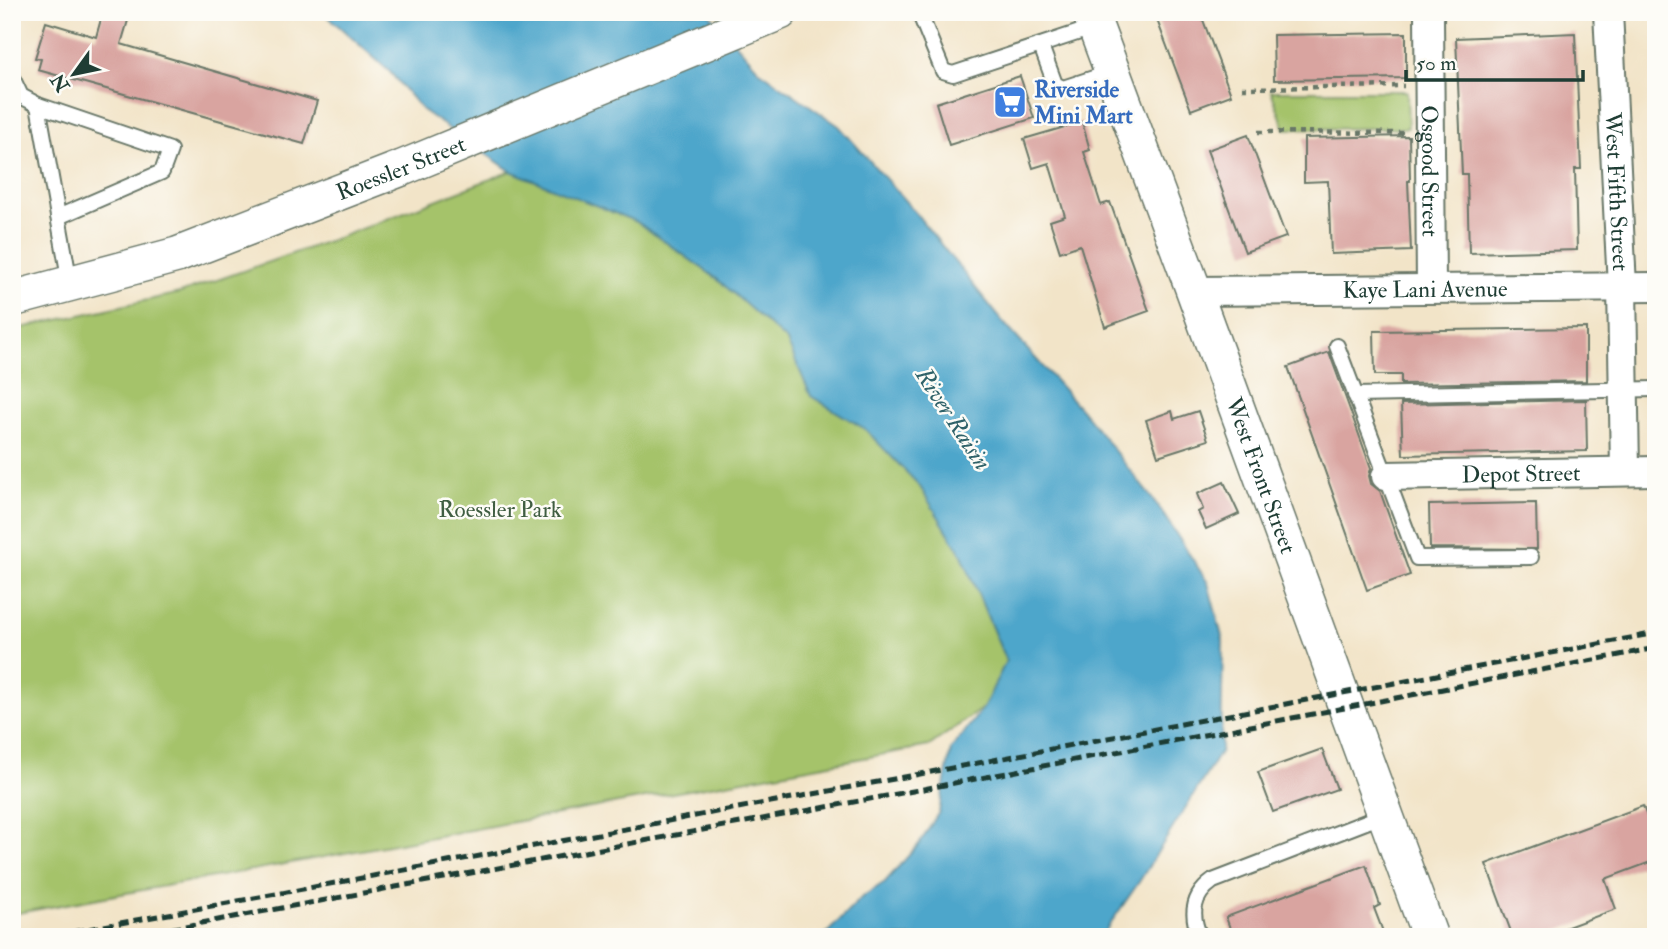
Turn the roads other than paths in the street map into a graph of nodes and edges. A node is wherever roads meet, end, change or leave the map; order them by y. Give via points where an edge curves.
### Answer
1 (780, 12) edge
2 (919, 12) edge
3 (1429, 12) edge
4 (1608, 12) edge
5 (1092, 20) edge
6 (1041, 46) junction
7 (1112, 72) junction
8 (12, 77) edge
9 (38, 105) junction
10 (58, 217) junction
11 (70, 283) junction
12 (1622, 286) junction
13 (1656, 287) edge
14 (1431, 288) junction
15 (1194, 291) junction
16 (12, 299) edge
17 (1337, 346) dead end
18 (1623, 389) junction
19 (1656, 389) edge
20 (1356, 395) junction
21 (1625, 471) junction
22 (1656, 471) edge
23 (1386, 476) junction
24 (1531, 557) dead end
25 (1385, 815) junction
26 (1200, 937) edge
27 (1430, 937) edge

1 - 11 street, Roessler Street via 402,169 177,255
2 - 6 lane via 947,74
3 - 14 street, Osgood Street
4 - 12 street, West Fifth Street
5 - 6 lane
5 - 7 street, West Front Street
6 - 7 lane via 1059,87
7 - 15 street, West Front Street
8 - 9 lane via 21,96
9 - 10 lane
9 - 10 lane via 170,150 162,172
10 - 11 lane
11 - 16 street, Roessler Street
12 - 13 street, Kaye Lani Avenue
12 - 14 street, Kaye Lani Avenue
12 - 18 street, West Fifth Street
14 - 15 street, Kaye Lani Avenue
15 - 25 street, West Front Street
17 - 20 lane
18 - 19 lane
18 - 20 lane
18 - 21 street, West Fifth Street
20 - 23 lane
21 - 22 street, Depot Street
21 - 23 street, Depot Street
23 - 24 lane via 1418,558
25 - 26 lane via 1213,881 1203,888 1193,909
25 - 27 street, West Front Street

